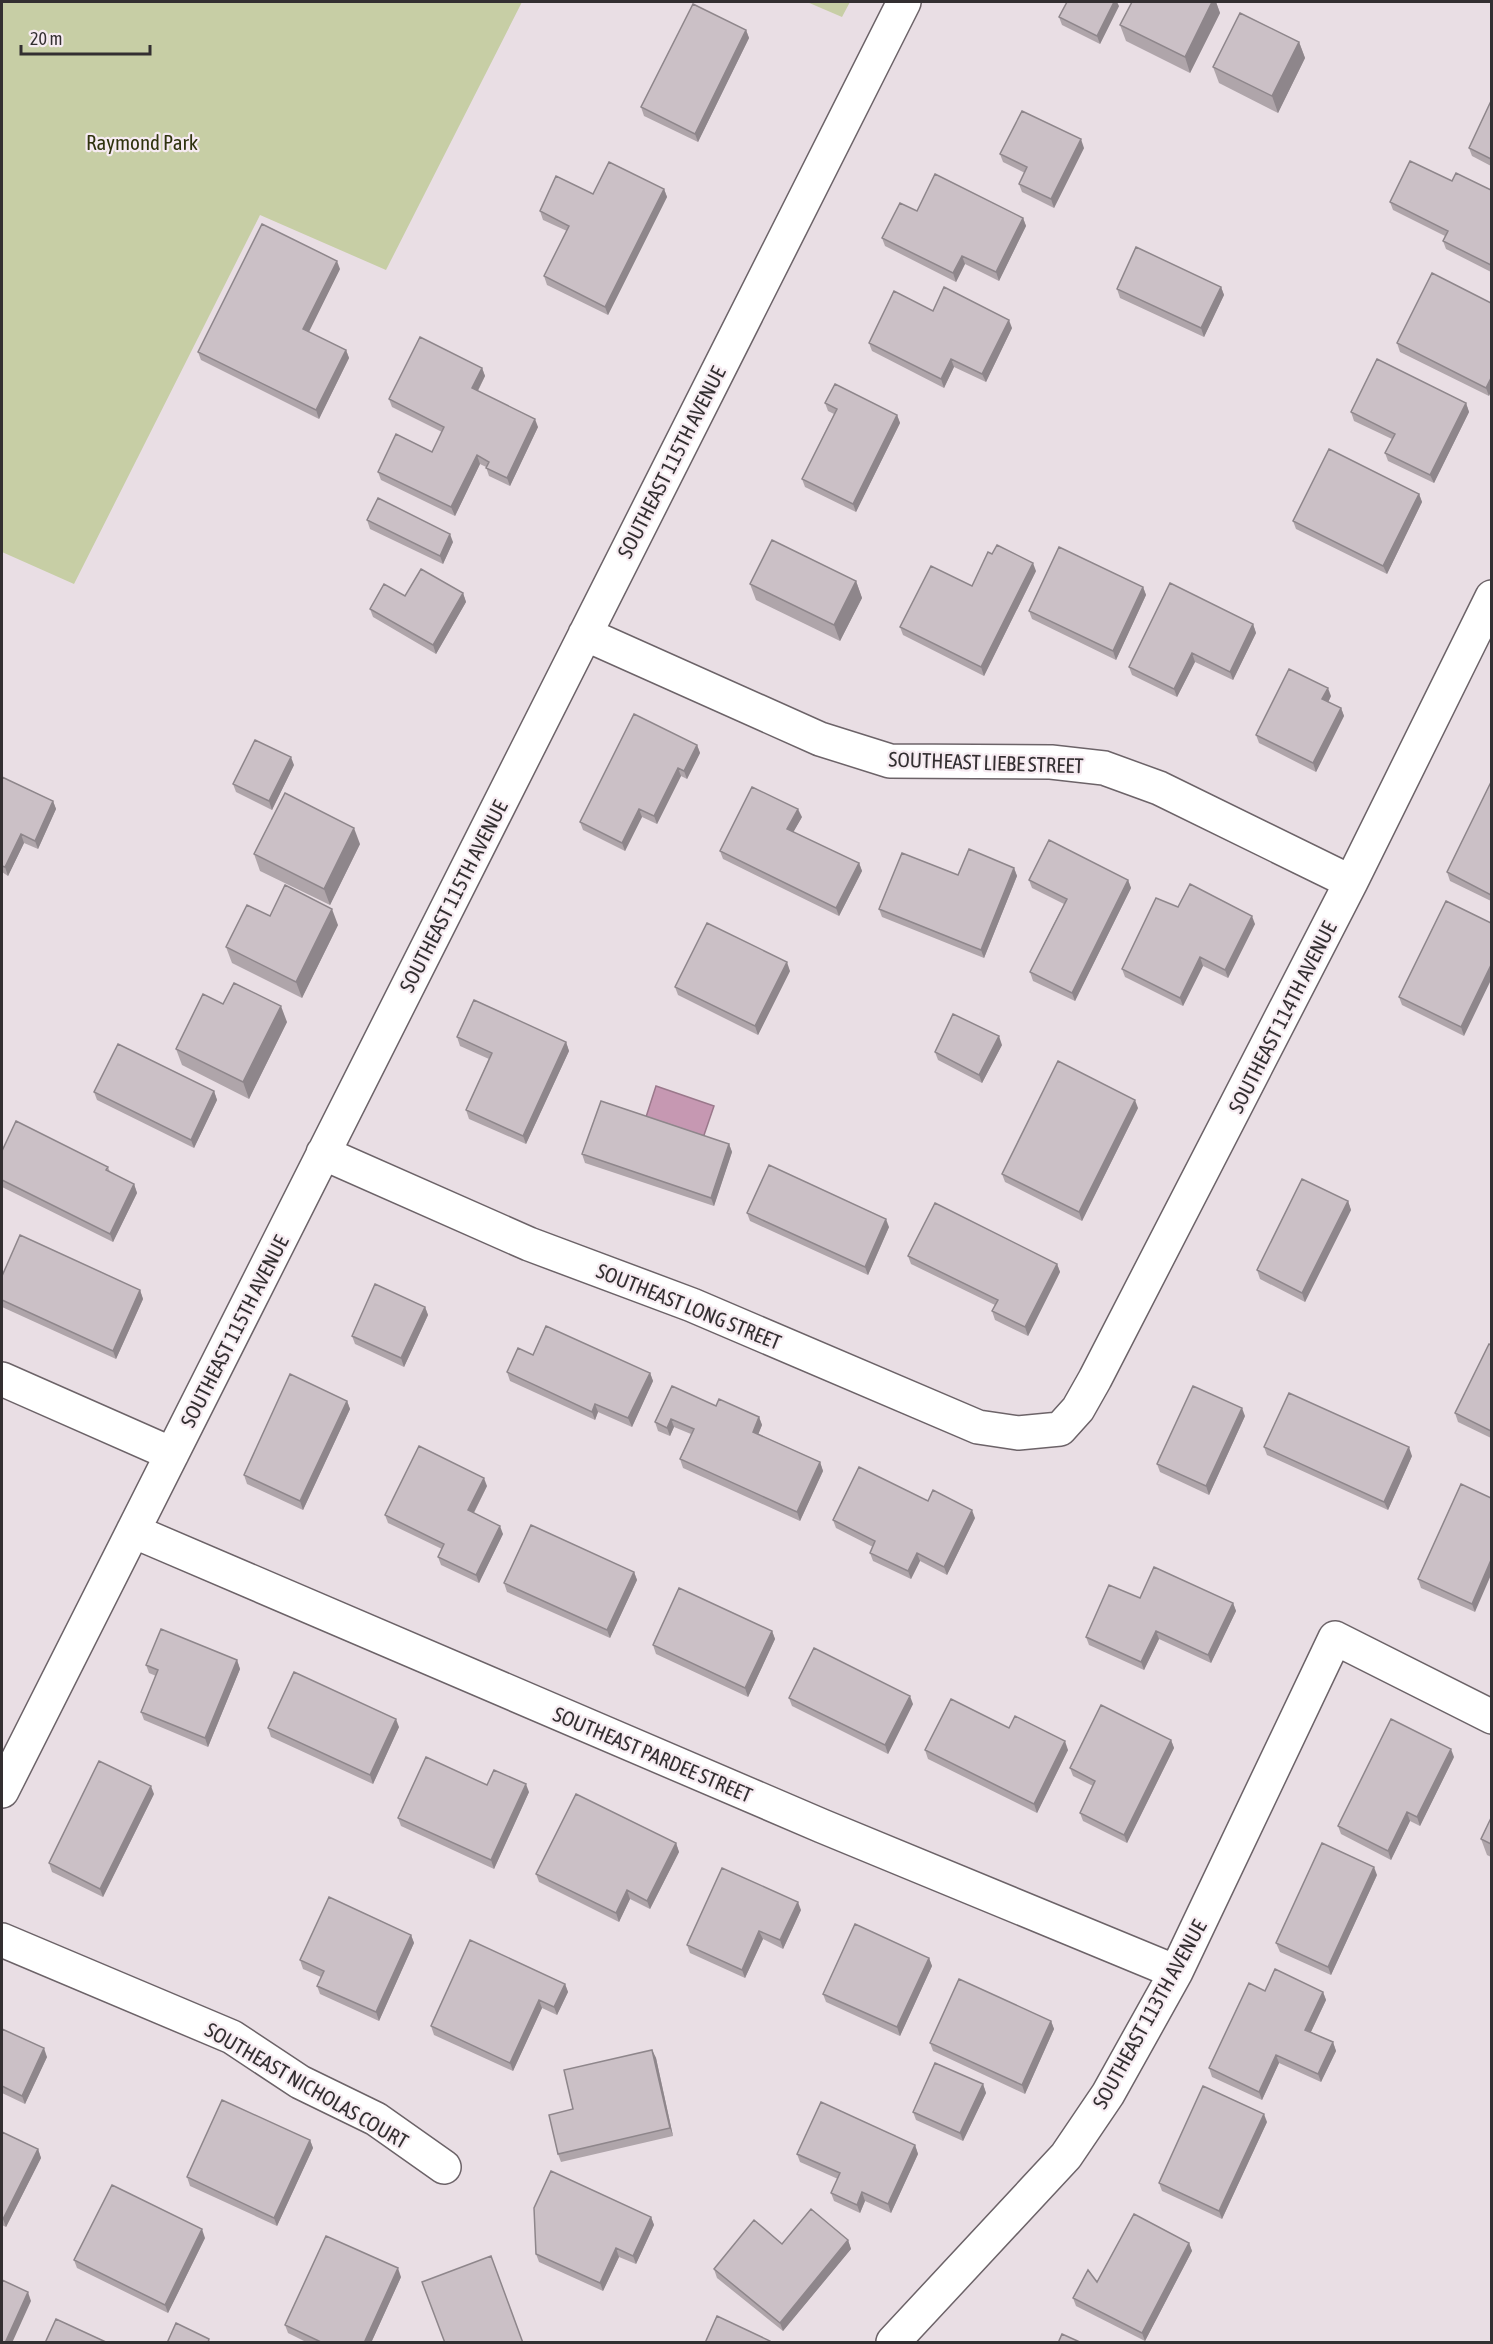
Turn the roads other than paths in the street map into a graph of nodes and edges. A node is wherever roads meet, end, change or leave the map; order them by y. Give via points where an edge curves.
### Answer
1 (904, 2) edge
2 (1491, 597) edge
3 (585, 634) junction
4 (1351, 882) junction
5 (324, 1153) junction
6 (2, 1379) edge
7 (1060, 1429) joint
8 (172, 1454) junction
9 (133, 1531) junction
10 (1491, 1717) edge
11 (2, 1791) edge
12 (2, 1940) edge
13 (1176, 1972) junction
14 (444, 2167) dead end
15 (894, 2343) edge

1 - 3 street, SOUTHEAST 115TH AVENUE
2 - 4 street, SOUTHEAST 114TH AVENUE
3 - 4 street, SOUTHEAST LIEBE STREET via 820,739 890,761 1051,762 1104,768 1159,788
3 - 5 street, SOUTHEAST 115TH AVENUE
4 - 7 street, SOUTHEAST 114TH AVENUE via 1095,1379 1078,1409
5 - 7 street, SOUTHEAST LONG STREET via 529,1244 692,1305 978,1427 1018,1433
5 - 8 street, SOUTHEAST 115TH AVENUE
6 - 8 street
8 - 9 street, SOUTHEAST 115TH AVENUE
9 - 11 street, SOUTHEAST 115TH AVENUE
9 - 13 street, SOUTHEAST PARDEE STREET via 822,1826
10 - 13 street, SOUTHEAST 113TH AVENUE via 1335,1638
12 - 14 street, SOUTHEAST NICHOLAS COURT via 232,2037 300,2082 376,2120
13 - 15 street, SOUTHEAST 113TH AVENUE via 1108,2094 1066,2156

